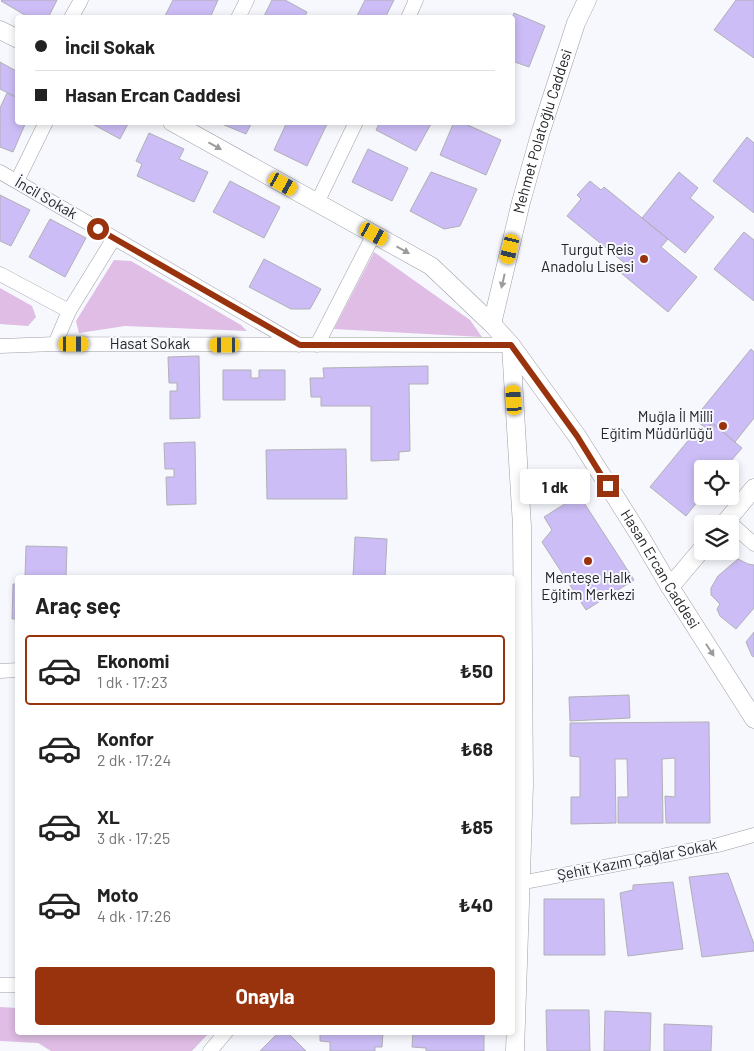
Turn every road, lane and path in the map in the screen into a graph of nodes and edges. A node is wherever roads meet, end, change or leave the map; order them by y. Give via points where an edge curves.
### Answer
1 (81, 0) edge
2 (247, 0) edge
3 (416, 0) edge
4 (587, 0) edge
5 (73, 15) edge
6 (240, 15) edge
7 (409, 15) edge
8 (0, 30) edge
9 (15, 38) edge
10 (45, 125) edge
11 (180, 125) edge
12 (355, 125) edge
13 (0, 172) edge
14 (17, 181) junction
15 (317, 203) junction
16 (374, 234) junction
17 (114, 238) junction
18 (0, 274) edge
19 (69, 311) junction
20 (492, 324) junction
21 (56, 344) junction
22 (300, 345) junction
23 (317, 345) junction
24 (511, 345) junction
25 (0, 346) edge
26 (754, 488) edge
27 (731, 515) edge
28 (739, 533) edge
29 (754, 544) edge
30 (694, 558) edge
31 (670, 587) junction
32 (15, 670) edge
33 (0, 671) edge
34 (754, 719) edge
35 (754, 835) edge
36 (520, 883) junction
37 (515, 966) edge
38 (0, 985) edge
39 (15, 985) edge
40 (515, 1017) edge
41 (223, 1035) edge
42 (210, 1051) edge
43 (516, 1051) edge

1 - 5 street
2 - 6 street
3 - 7 street
4 -> 20 street, Mehmet Polatoğlu Caddesi via 576,23 539,140
8 - 9 street
10 - 14 street
11 -> 15 street, Hasan Ercan Caddesi
12 - 15 street
13 - 14 street, İncil Sokak
14 - 17 street, İncil Sokak
15 - 16 street, Hasan Ercan Caddesi
16 -> 20 street, Hasan Ercan Caddesi via 431,266
16 - 23 street
17 - 19 street
17 - 22 street, İncil Sokak
18 - 19 street
19 - 21 street
20 - 24 street, Hasan Ercan Caddesi
21 - 22 street, Hasat Sokak
21 - 25 street, Hasat Sokak
22 - 23 street, Hasat Sokak
23 - 24 street, Hasat Sokak
24 - 31 street, Hasan Ercan Caddesi via 577,436
24 - 36 street via 522,526 524,785
26 - 27 street
28 - 29 street
30 - 31 street
31 -> 34 street, Hasan Ercan Caddesi
32 - 33 street
35 - 36 street, Şehit Kazım Çağlar Sokak via 718,845
36 - 37 street
38 - 39 street
40 - 43 street
41 - 42 street

